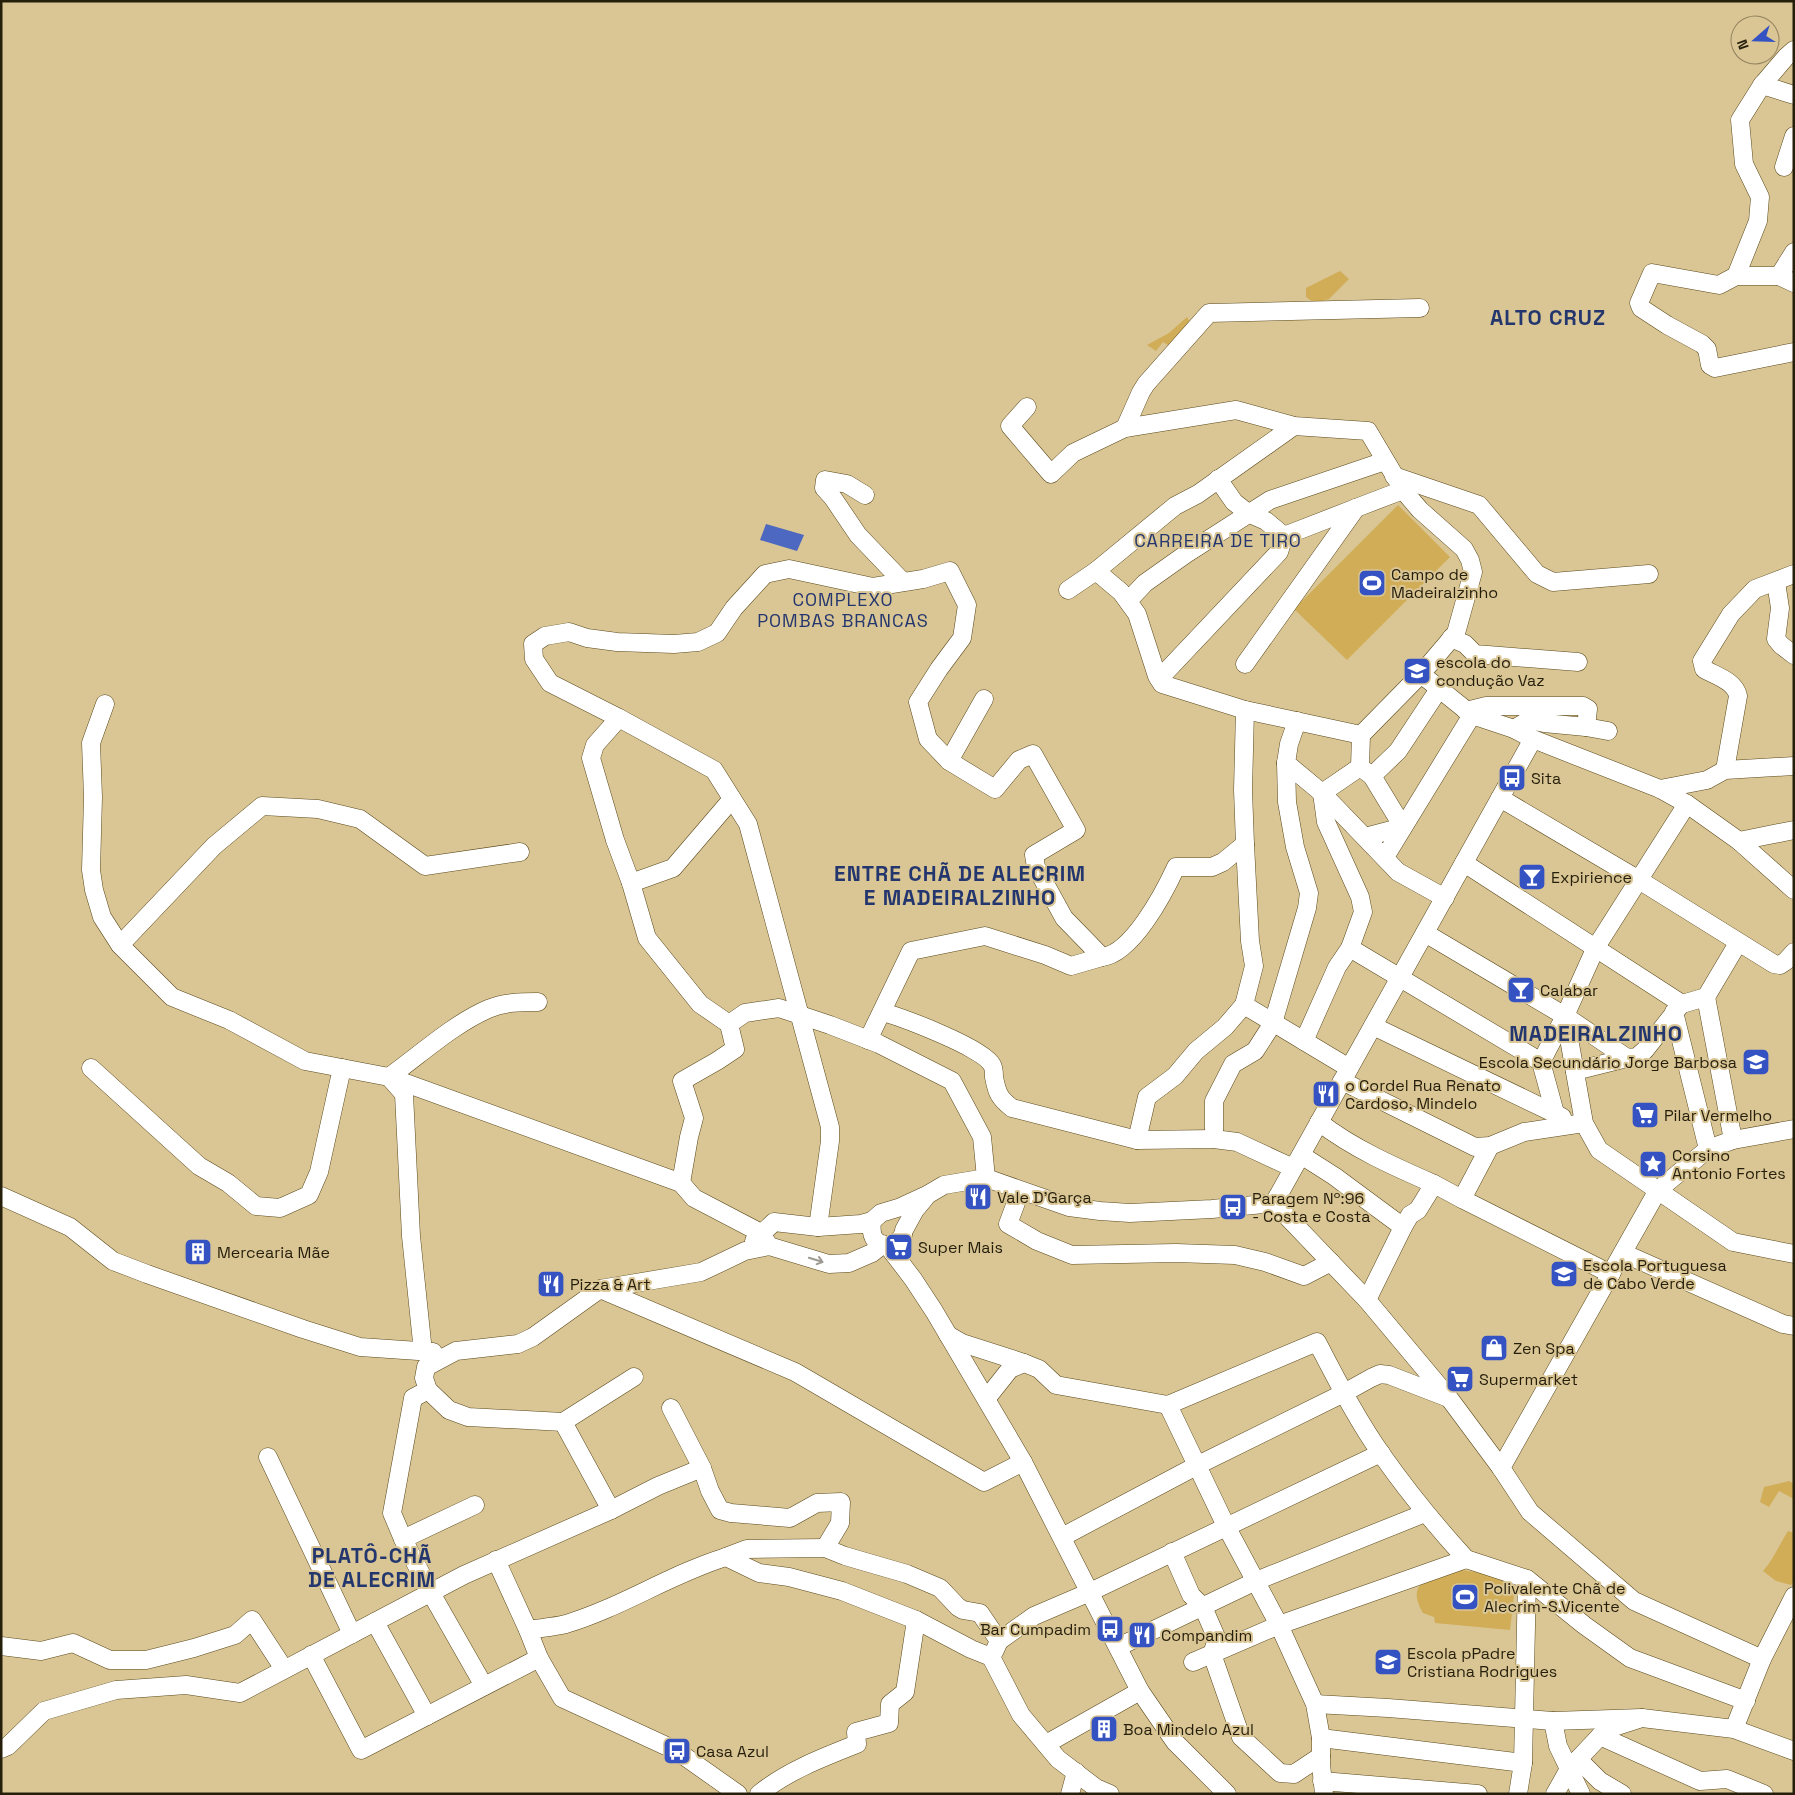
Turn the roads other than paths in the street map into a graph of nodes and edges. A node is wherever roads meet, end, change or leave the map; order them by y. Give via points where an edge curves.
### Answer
1 (1794, 50) edge
2 (1762, 85) junction
3 (1794, 95) edge
4 (1794, 136) edge
5 (1784, 167) dead end
6 (1794, 252) edge
7 (1736, 276) junction
8 (1786, 279) edge
9 (1420, 308) dead end
10 (1794, 352) edge
11 (1027, 407) dead end
12 (1294, 426) junction
13 (1126, 428) junction
14 (1394, 476) junction
15 (1218, 479) junction
16 (865, 495) dead end
17 (1356, 508) junction
18 (1248, 513) junction
19 (1284, 536) junction
20 (1096, 571) junction
21 (1649, 574) dead end
22 (1794, 574) edge
23 (904, 582) junction
24 (1776, 582) junction
25 (1068, 590) dead end
26 (1128, 601) junction
27 (1452, 638) junction
28 (1794, 655) edge
29 (1578, 662) dead end
30 (1245, 664) dead end
31 (1421, 674) junction
32 (1159, 679) junction
33 (1439, 689) junction
34 (984, 699) dead end
35 (105, 704) dead end
36 (1245, 710) junction
37 (1469, 713) junction
38 (619, 718) junction
39 (1297, 721) junction
40 (1586, 727) junction
41 (1514, 729) junction
42 (1608, 731) dead end
43 (1361, 735) junction
44 (1533, 739) junction
45 (949, 761) junction
46 (1286, 763) junction
47 (1794, 766) edge
48 (1725, 770) junction
49 (1366, 771) junction
50 (1660, 789) junction
51 (1322, 793) junction
52 (1500, 798) junction
53 (732, 799) junction
54 (1687, 804) junction
55 (1403, 827) junction
56 (1794, 830) edge
57 (1365, 837) junction
58 (1739, 841) junction
59 (1245, 844) junction
60 (520, 852) dead end
61 (1384, 857) junction
62 (1464, 863) junction
63 (1639, 880) junction
64 (631, 883) junction
65 (1794, 890) edge
66 (1445, 898) junction
67 (1425, 934) junction
68 (1738, 943) junction
69 (120, 945) junction
70 (1596, 947) junction
71 (1350, 948) junction
72 (1794, 952) edge
73 (1102, 957) junction
74 (1400, 978) junction
75 (1706, 997) junction
76 (538, 1002) dead end
77 (1244, 1005) junction
78 (1678, 1008) junction
79 (883, 1012) junction
80 (798, 1014) junction
81 (1565, 1016) junction
82 (1273, 1022) junction
83 (729, 1024) junction
84 (1373, 1026) junction
85 (868, 1040) junction
86 (1304, 1041) junction
87 (1627, 1058) junction
88 (1541, 1062) junction
89 (91, 1068) dead end
90 (342, 1068) junction
91 (1575, 1071) junction
92 (1346, 1075) junction
93 (389, 1077) junction
94 (1555, 1113) junction
95 (1319, 1122) junction
96 (1580, 1123) junction
97 (1794, 1129) edge
98 (1214, 1138) junction
99 (1137, 1140) junction
100 (1734, 1140) junction
101 (1490, 1146) junction
102 (1708, 1149) junction
103 (1297, 1162) junction
104 (986, 1178) junction
105 (681, 1184) junction
106 (1434, 1184) junction
107 (1018, 1190) junction
108 (1658, 1190) junction
109 (927, 1195) junction
110 (1, 1196) edge
111 (1462, 1198) junction
112 (1274, 1203) junction
113 (879, 1217) junction
114 (818, 1226) junction
115 (1403, 1227) junction
116 (903, 1232) junction
117 (765, 1240) junction
118 (884, 1245) junction
119 (1623, 1253) junction
120 (1794, 1254) edge
121 (1331, 1262) junction
122 (1611, 1274) junction
123 (913, 1278) junction
124 (600, 1289) junction
125 (1367, 1300) junction
126 (1794, 1326) edge
127 (948, 1335) junction
128 (456, 1351) junction
129 (423, 1352) junction
130 (1024, 1363) junction
131 (634, 1377) dead end
132 (428, 1390) junction
133 (1344, 1393) junction
134 (987, 1398) junction
135 (1449, 1398) junction
136 (1168, 1405) junction
137 (671, 1408) dead end
138 (563, 1422) junction
139 (1381, 1454) junction
140 (268, 1457) dead end
141 (1023, 1462) junction
142 (1198, 1465) junction
143 (702, 1468) junction
144 (1501, 1468) junction
145 (476, 1505) dead end
146 (611, 1510) junction
147 (1425, 1513) junction
148 (1226, 1526) junction
149 (1062, 1537) junction
150 (403, 1539) junction
151 (825, 1548) junction
152 (1172, 1552) junction
153 (726, 1557) junction
154 (1466, 1559) junction
155 (496, 1560) junction
156 (1527, 1579) junction
157 (1256, 1581) junction
158 (431, 1592) junction
159 (1090, 1592) junction
160 (1794, 1596) edge
161 (1203, 1607) junction
162 (916, 1620) junction
163 (375, 1622) junction
164 (1279, 1625) junction
165 (528, 1630) junction
166 (352, 1634) junction
167 (1, 1646) edge
168 (1118, 1647) junction
169 (995, 1649) junction
170 (1212, 1654) junction
171 (310, 1656) junction
172 (539, 1658) junction
173 (1762, 1659) junction
174 (1193, 1662) dead end
175 (284, 1669) junction
176 (484, 1686) junction
177 (1140, 1691) junction
178 (1746, 1701) junction
179 (1315, 1704) junction
180 (427, 1716) junction
181 (1642, 1718) junction
182 (1524, 1720) junction
183 (1553, 1721) junction
184 (1734, 1729) junction
185 (1600, 1736) junction
186 (1321, 1738) junction
187 (1046, 1744) junction
188 (1, 1749) edge
189 (1794, 1751) edge
190 (1321, 1756) junction
191 (1523, 1763) junction
192 (1574, 1764) junction
193 (1076, 1772) junction
194 (1323, 1787) edge
195 (738, 1794) edge
196 (759, 1794) edge
197 (1070, 1794) edge
198 (1110, 1794) edge
199 (1227, 1794) edge
200 (1478, 1794) edge
201 (1518, 1794) edge
202 (1555, 1794) edge
203 (1581, 1794) edge
204 (1622, 1794) edge
205 (1764, 1794) edge

1 - 2 street
2 - 3 street
2 - 7 street via 1740,120 1744,164 1760,197 1758,221
4 - 5 street
6 - 8 street
7 - 8 street
7 - 10 street via 1719,285 1652,273 1641,308 1702,344 1710,365 1715,368
9 - 13 street via 1209,312 1140,392
11 - 13 street via 1010,426 1051,474 1073,453
12 - 13 street via 1236,410
12 - 14 street via 1368,431
12 - 15 street
14 - 17 street
14 - 18 street via 1270,500
14 - 21 street via 1478,505 1537,574 1553,582
14 - 27 street via 1420,510 1464,549 1470,560 1473,572
15 - 18 street via 1234,502
15 - 20 street via 1175,506
16 - 23 street via 847,484 825,480 824,488 858,535
17 - 19 street
17 - 30 street
18 - 19 street via 1266,521
18 - 26 street via 1145,583
19 - 32 street via 1279,552
20 - 25 street
20 - 26 street
22 - 24 street
23 - 38 street via 872,587 789,569 765,574 734,608 717,633 698,642 618,642 569,632 545,636 533,644 534,659 550,683
23 - 45 street via 950,571 967,605 962,638 918,702 928,739
24 - 28 street via 1780,608 1776,639
24 - 48 street via 1755,589 1731,614 1702,661 1704,669 1733,685 1738,696
26 - 32 street via 1137,614
27 - 29 street via 1466,644 1475,654
27 - 31 street
31 - 33 street
31 - 43 street
32 - 36 street via 1162,684
33 - 37 street
33 - 49 street via 1398,751
34 - 45 street
35 - 69 street via 91,742 91,870 102,917
36 - 39 street
36 - 59 street
37 - 40 street via 1486,706 1583,706 1588,709
37 - 41 street
37 - 55 street
38 - 53 street via 714,770
38 - 64 street via 595,745 590,758
39 - 43 street
39 - 46 street
40 - 41 street via 1529,720
40 - 42 street
41 - 44 street
43 - 49 street
44 - 50 street
44 - 52 street
45 - 73 street via 994,789 1019,760 1033,754 1076,830 1034,855 1036,867 1064,918
46 - 51 street
46 - 82 street via 1287,802 1294,847 1309,893
47 - 48 street
48 - 50 street via 1706,780
49 - 51 street
49 - 55 street
50 - 54 street
51 - 57 street
51 - 71 street via 1326,822 1360,897 1363,912
52 - 62 street
52 - 63 street
53 - 64 street via 673,868
53 - 80 street via 748,824
54 - 58 street
54 - 63 street
55 - 57 street
55 - 61 street
56 - 58 street
57 - 61 street
58 - 65 street
59 - 73 street via 1212,867 1176,867 1137,933 1110,956
59 - 77 street via 1254,966
60 - 69 street via 425,866 360,819 318,809 262,806 214,846
61 - 66 street via 1398,872
62 - 66 street
62 - 70 street
63 - 68 street
63 - 70 street
64 - 83 street via 647,938 700,1004
66 - 67 street
67 - 74 street
67 - 81 street
68 - 72 street via 1780,965
68 - 75 street
69 - 90 street via 172,997 228,1020 305,1061
70 - 78 street
70 - 81 street
71 - 74 street
71 - 86 street via 1337,967
73 - 79 street via 1070,966 985,936 911,951
74 - 84 street
74 - 88 street
75 - 78 street
75 - 100 street
76 - 93 street via 514,1002 489,1008 455,1028
77 - 82 street
77 - 99 street via 1175,1076 1147,1097
78 - 87 street via 1645,1050 1637,1057
78 - 102 street
79 - 85 street
79 - 99 street via 904,1018 981,1053 992,1065 1001,1100 1012,1108
80 - 83 street via 779,1008 746,1013
80 - 85 street
80 - 114 street via 830,1127
81 - 87 street
81 - 88 street
81 - 91 street
82 - 86 street
82 - 98 street via 1255,1051 1232,1064 1214,1101
83 - 105 street via 734,1049 682,1081 694,1118
84 - 92 street
84 - 94 street
85 - 104 street via 952,1081 982,1137
86 - 92 street
87 - 91 street
88 - 94 street
89 - 90 street via 200,1166 256,1206 280,1208 309,1195 319,1172
90 - 93 street
91 - 96 street
92 - 95 street
92 - 101 street via 1476,1147
93 - 105 street
93 - 129 street via 404,1094 410,1236
94 - 96 street
95 - 103 street
95 - 106 street via 1372,1154
96 - 101 street via 1524,1132
96 - 108 street via 1598,1150
97 - 100 street
98 - 99 street
98 - 103 street via 1237,1142
100 - 102 street
101 - 111 street
102 - 108 street
103 - 112 street
103 - 115 street via 1334,1176
104 - 107 street
104 - 109 street via 944,1185
105 - 117 street via 694,1198
106 - 111 street
106 - 115 street
107 - 112 street via 1069,1206 1100,1211 1212,1209
107 - 121 street via 1008,1224 1037,1241 1072,1255 1176,1253 1235,1256 1265,1262 1304,1276
108 - 119 street
108 - 120 street via 1733,1242
109 - 113 street
109 - 116 street
110 - 129 street via 70,1227 113,1261 147,1274 360,1347
111 - 122 street
112 - 121 street
113 - 114 street via 861,1224
113 - 116 street via 897,1216
113 - 118 street via 871,1232 873,1238
114 - 117 street via 774,1222
115 - 125 street
116 - 118 street via 896,1243
116 - 123 street
117 -> 118 street via 829,1264 849,1264
117 - 124 street via 701,1272
118 - 123 street
119 - 122 street
119 - 126 street
121 - 125 street
122 - 144 street
123 - 127 street
124 - 128 street via 533,1337 518,1344
124 - 141 street via 795,1372 984,1482
125 - 135 street
127 - 130 street via 962,1343
127 - 134 street
128 - 129 street
128 - 132 street via 426,1367 424,1378
130 - 134 street via 1010,1369
130 - 136 street via 1039,1369 1056,1385
131 - 138 street
132 - 138 street via 449,1410 468,1416
132 - 150 street via 413,1398 392,1513
133 - 135 street via 1380,1374
133 - 136 street via 1317,1342
133 - 139 street
133 - 142 street
134 - 141 street
135 - 144 street
136 - 142 street
137 - 143 street
138 - 146 street
139 - 147 street
139 - 148 street
140 - 166 street
141 - 149 street
142 - 148 street
142 - 149 street
143 - 146 street
143 - 151 street via 720,1510 731,1513 790,1518 817,1503 841,1502 840,1523
144 - 173 street via 1530,1512 1634,1602
145 - 150 street
146 - 155 street
147 - 154 street
147 - 157 street
148 - 152 street
148 - 157 street
149 - 159 street
150 - 158 street
151 - 153 street via 747,1549
151 - 169 street via 940,1588 958,1607 980,1613
152 - 159 street
152 - 161 street via 1191,1595
153 - 162 street via 759,1574 842,1591
153 - 165 street via 660,1583 615,1606 565,1624
154 - 156 street
154 - 164 street
155 - 158 street
155 - 165 street
156 - 178 street via 1630,1658
156 - 182 street
157 - 161 street
157 - 164 street
158 - 163 street
158 - 176 street
159 - 168 street
159 - 169 street via 1034,1616
160 - 173 street
161 - 168 street
161 - 170 street via 1216,1639
162 - 169 street via 970,1649
162 - 196 street via 905,1692 890,1704 890,1723 856,1732 857,1744 771,1784
163 - 166 street
163 - 180 street
164 - 170 street
164 - 179 street
165 - 172 street
166 - 171 street
167 - 175 street via 41,1651 73,1643 110,1660 146,1660 235,1634 252,1620
168 - 177 street
169 - 187 street via 1021,1715
170 - 174 street
170 - 190 street via 1241,1737 1280,1773 1294,1774
171 - 175 street
171 - 180 street via 361,1750
172 - 176 street
172 - 195 street via 562,1698 677,1751
173 - 178 street
175 - 188 street via 240,1693 186,1685 116,1690 44,1711
176 - 180 street
177 - 187 street
177 - 199 street via 1175,1742
178 - 184 street
179 - 182 street
179 - 186 street
181 - 183 street
181 - 184 street
181 - 185 street via 1611,1728
182 - 183 street
182 - 191 street
183 - 192 street via 1558,1746
184 - 189 street
185 - 192 street
185 - 205 street via 1700,1781 1727,1778
186 - 190 street
186 - 191 street
187 - 193 street via 1058,1759
190 - 194 street
191 - 201 street
192 - 202 street
192 - 203 street
192 - 204 street
193 - 197 street
193 - 198 street via 1096,1788
194 - 200 street

